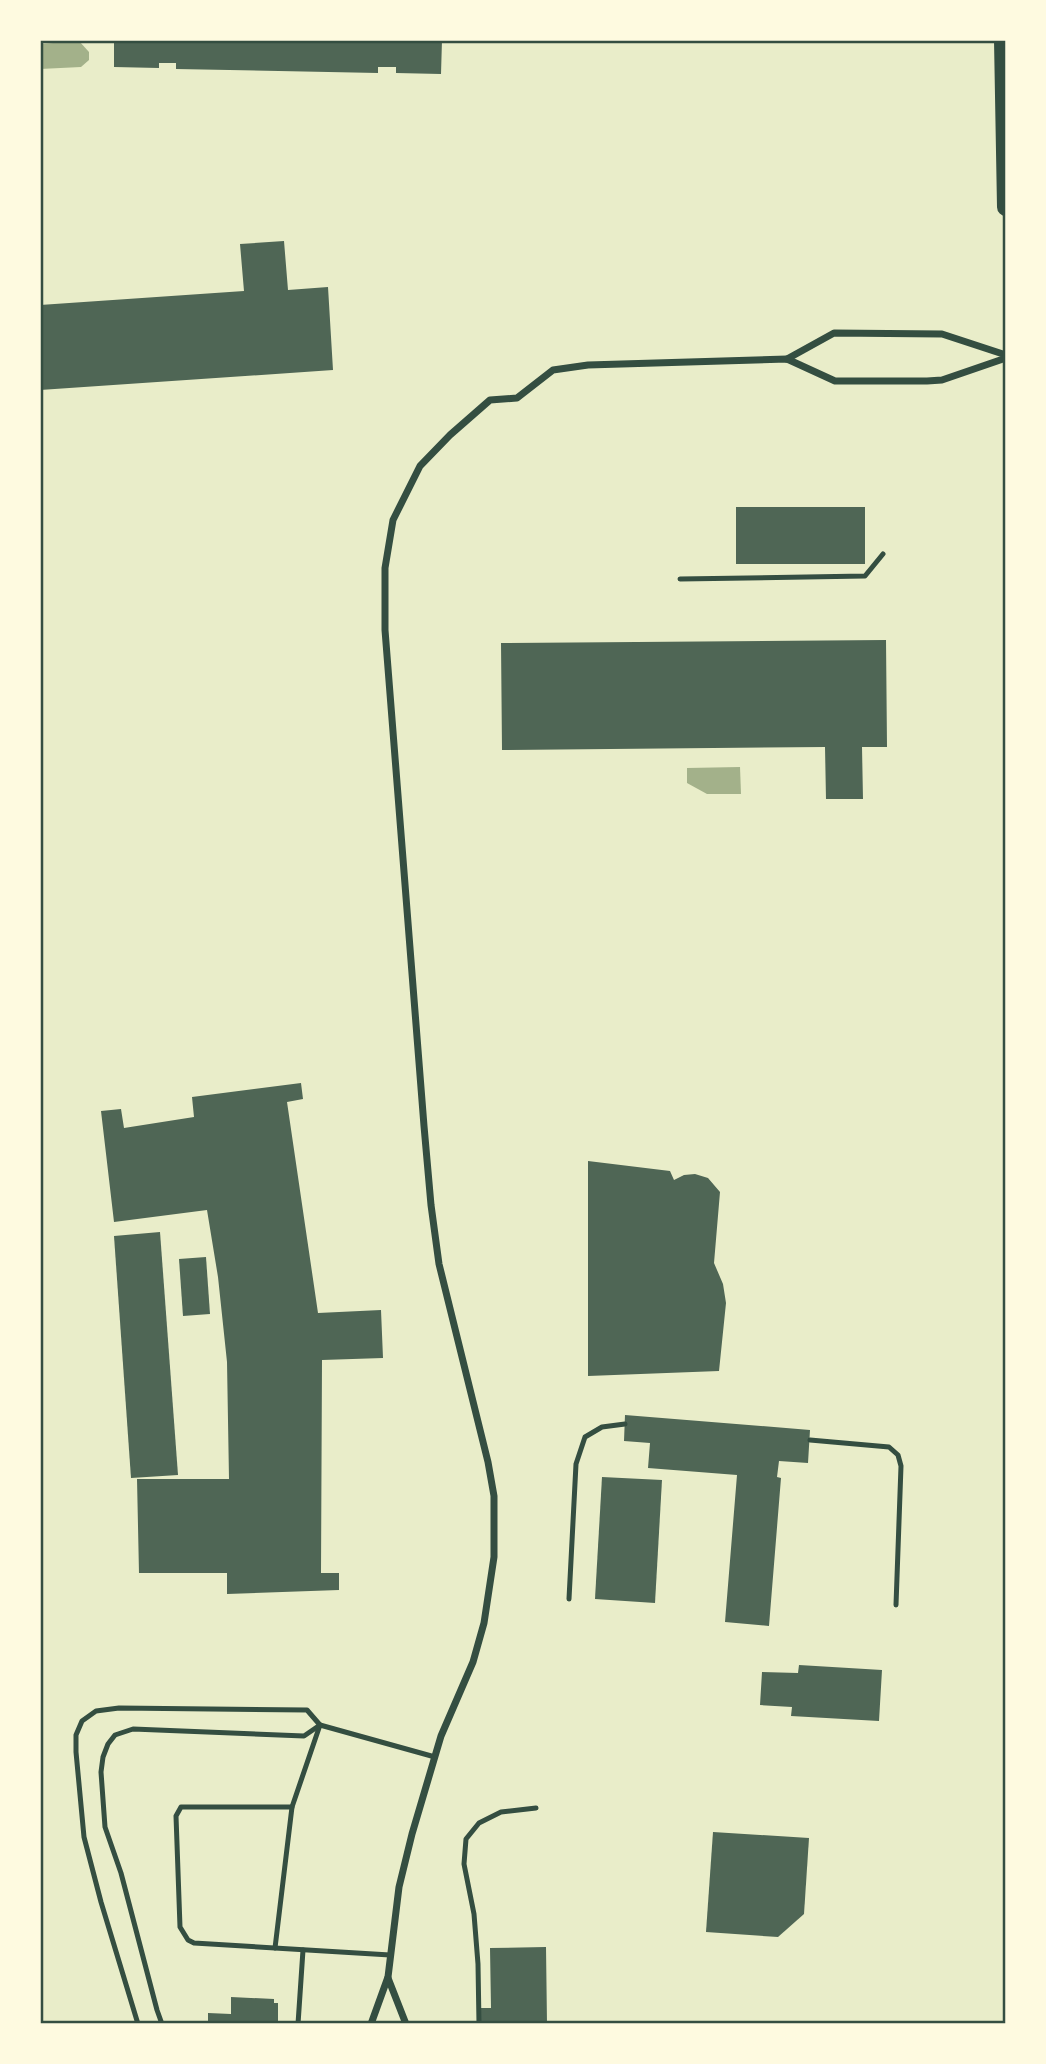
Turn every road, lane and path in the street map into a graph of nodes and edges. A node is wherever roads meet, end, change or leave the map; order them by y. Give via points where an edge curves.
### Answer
1 (1003, 40) edge
2 (1006, 207) edge
3 (1006, 357) edge
4 (788, 359) junction
5 (883, 554) dead end
6 (680, 579) dead end
7 (625, 1424) dead end
8 (810, 1440) dead end
9 (569, 1599) dead end
10 (896, 1605) dead end
11 (320, 1725) junction
12 (435, 1757) junction
13 (292, 1807) junction
14 (536, 1808) dead end
15 (275, 1948) junction
16 (303, 1950) junction
17 (390, 1955) junction
18 (388, 1977) junction
19 (138, 2024) edge
20 (162, 2024) edge
21 (298, 2024) edge
22 (371, 2024) edge
23 (406, 2024) edge
24 (478, 2024) edge

1 - 2 main road
3 - 4 street via 927,381 835,381
3 - 4 street via 942,334 834,333
4 - 12 street via 553,370 517,398 490,400 450,435 420,466 393,520 385,568 385,630 424,1126 439,1264 494,1496 494,1557 484,1623
5 - 6 lane via 865,576
7 - 9 lane via 602,1427 584,1437 576,1464
8 - 10 lane via 889,1447 898,1455
11 - 12 lane
11 - 13 lane
11 - 19 lane via 307,1710 119,1707 96,1711 82,1721 76,1752 84,1837
11 - 20 lane via 304,1737 133,1729 115,1735 107,1744 101,1772 105,1827
12 - 17 street via 399,1887
13 - 15 lane
13 - 15 lane via 181,1807 176,1816 180,1927 188,1940
14 - 24 lane via 501,1812 479,1823 466,1839 464,1864 478,1964
15 - 16 lane
16 - 17 lane
16 - 21 lane
17 - 18 street
18 - 22 street
18 - 23 street

